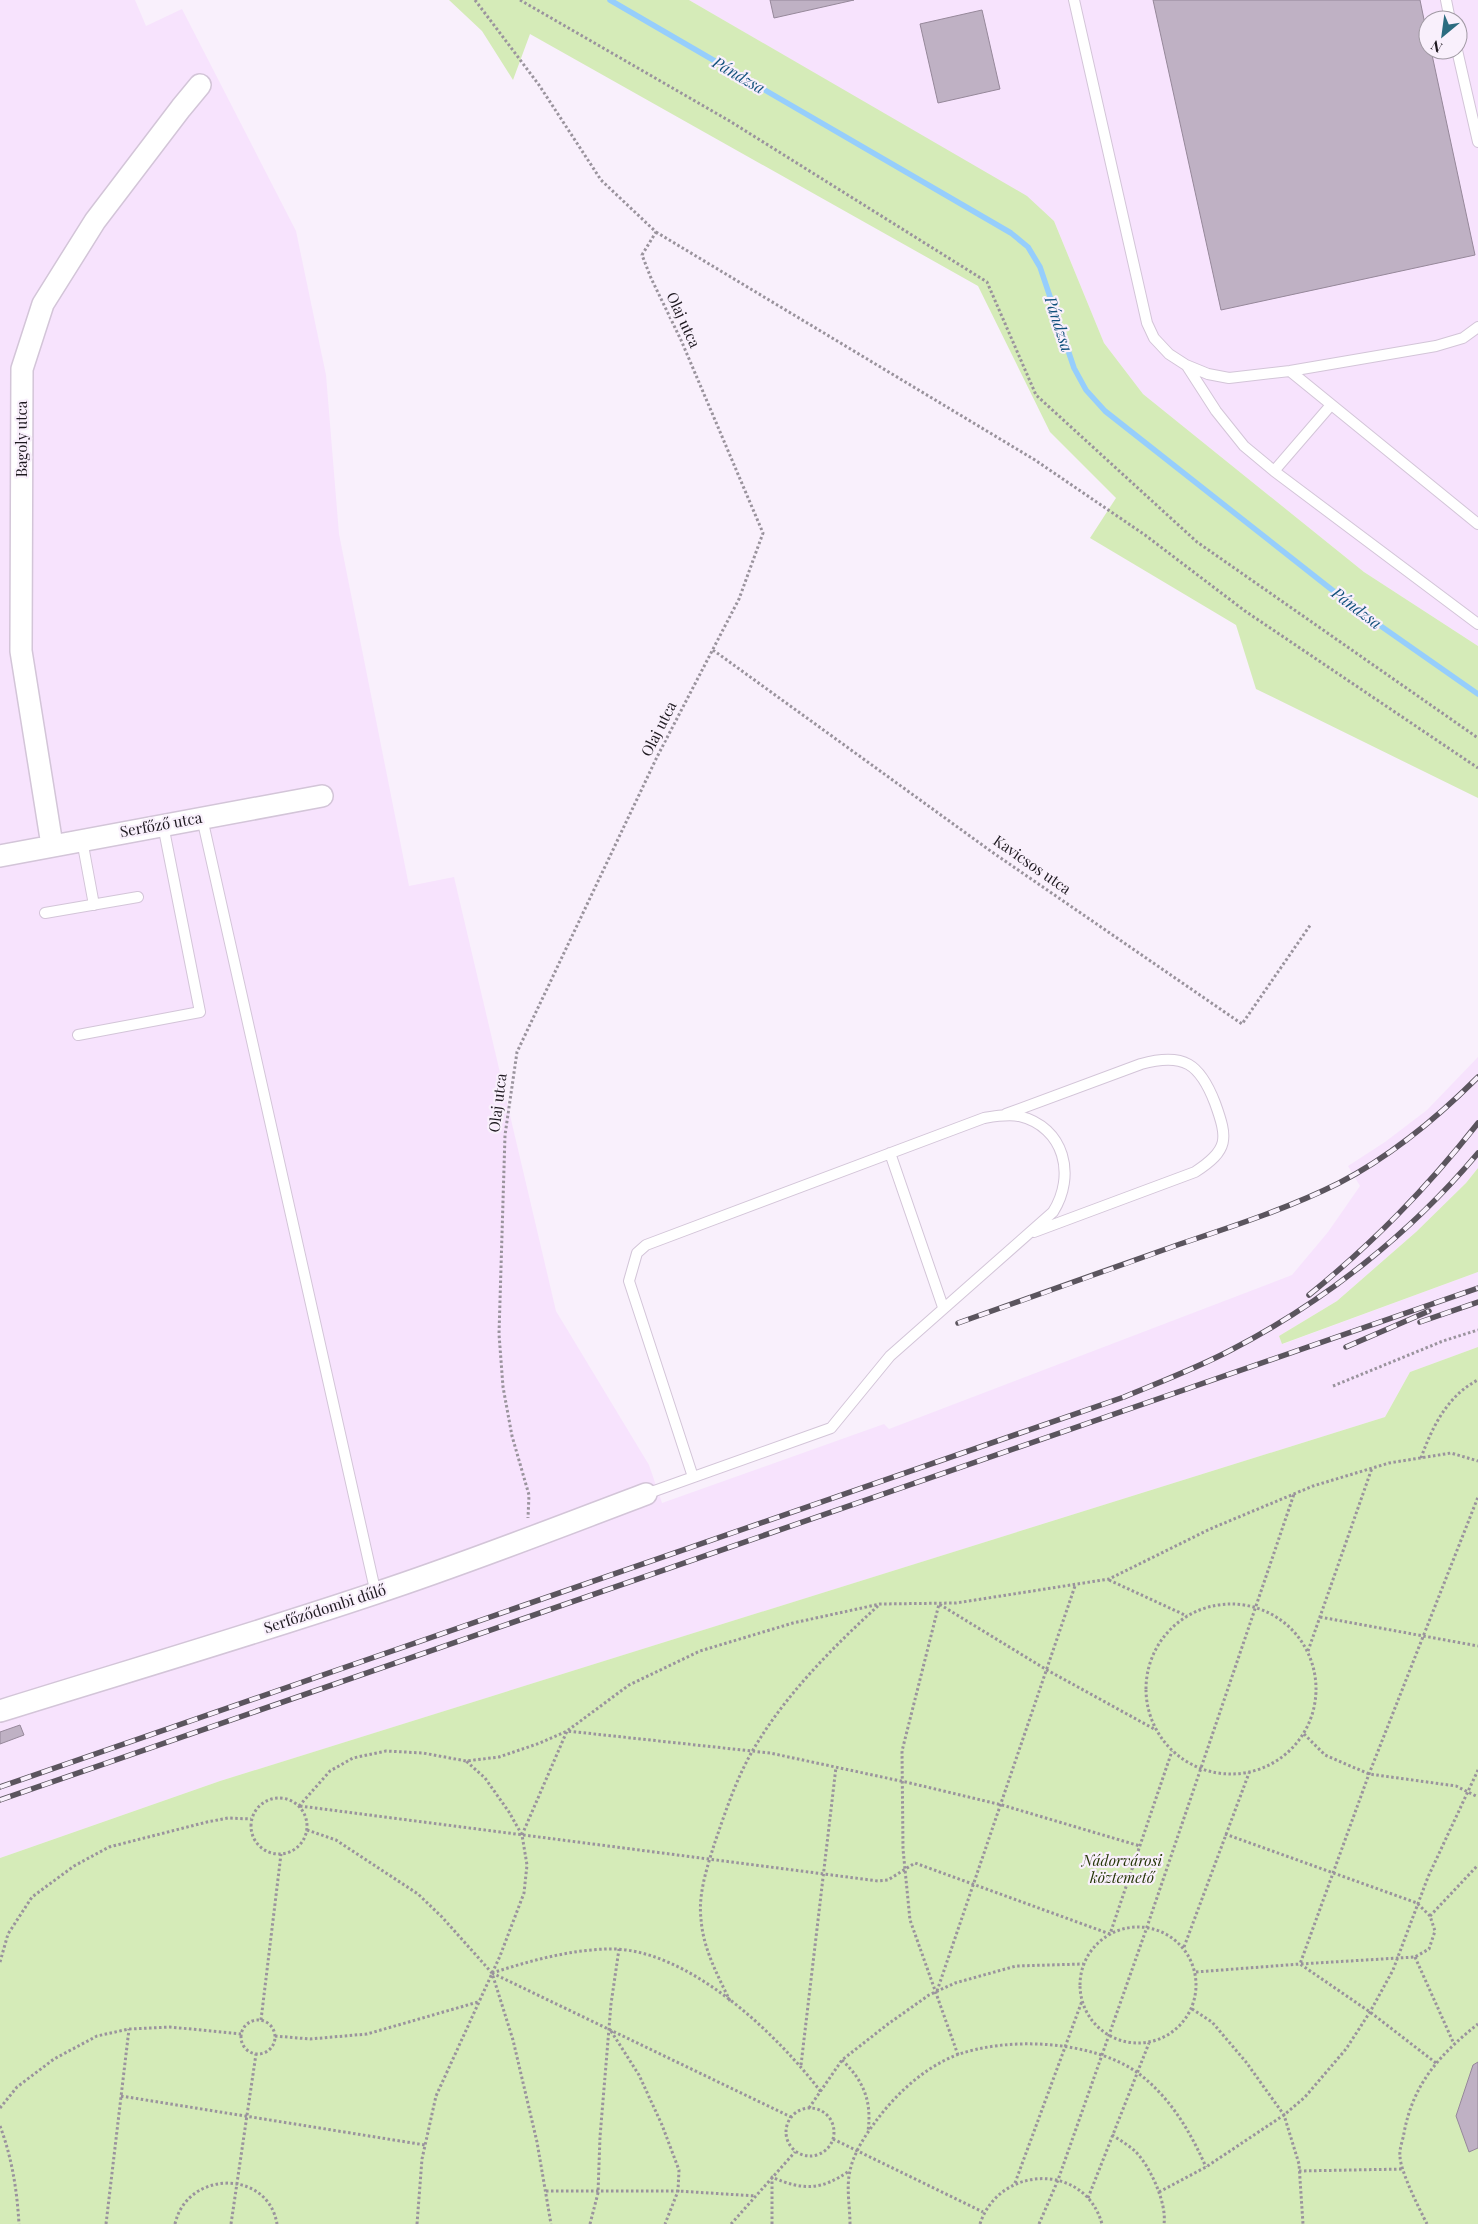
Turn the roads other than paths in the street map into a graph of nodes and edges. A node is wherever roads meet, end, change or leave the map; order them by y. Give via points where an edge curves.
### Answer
1 (1074, 0) edge
2 (1459, 60) edge
3 (200, 84) dead end
4 (1478, 142) edge
5 (1478, 327) edge
6 (1186, 365) junction
7 (1290, 372) junction
8 (1331, 405) junction
9 (1274, 471) junction
10 (1478, 524) edge
11 (1478, 624) edge
12 (322, 796) dead end
13 (202, 818) junction
14 (163, 825) junction
15 (82, 840) junction
16 (52, 845) junction
17 (0, 856) edge
18 (138, 897) dead end
19 (94, 905) junction
20 (45, 913) dead end
21 (78, 1035) dead end
22 (1004, 1115) junction
23 (890, 1153) junction
24 (1026, 1235) junction
25 (943, 1307) junction
26 (693, 1477) junction
27 (646, 1494) joint
28 (376, 1594) junction
29 (0, 1711) edge

1 - 6 lane via 1147,322 1154,338 1169,354
2 - 4 lane
3 - 16 street, Bagoly utca via 95,221 48,295 22,369 21,651
5 - 7 lane via 1463,338 1436,346
6 - 7 lane via 1229,378
6 - 9 lane via 1244,446
7 - 8 lane
8 - 9 lane
8 - 10 lane
9 - 11 lane
12 - 13 street, Serfőző utca
13 - 14 street, Serfőző utca
13 - 28 lane
14 - 15 street, Serfőző utca
14 - 21 lane via 200,1012
15 - 16 street, Serfőző utca
15 - 19 lane
16 - 17 street, Serfőző utca
18 - 19 lane
19 - 20 lane
22 - 23 lane via 984,1118
22 - 24 lane via 1031,1120 1045,1130 1063,1153 1066,1170 1061,1199 1053,1212
22 - 24 lane via 1141,1064 1172,1059 1194,1067 1202,1075 1224,1127 1220,1150 1196,1172
23 - 25 lane
23 - 26 lane via 646,1245 637,1253 629,1281
24 - 25 lane
25 - 26 lane via 890,1356 831,1428
26 - 27 lane
27 - 28 street, Serfőződombi dűlő
28 - 29 street, Serfőződombi dűlő

